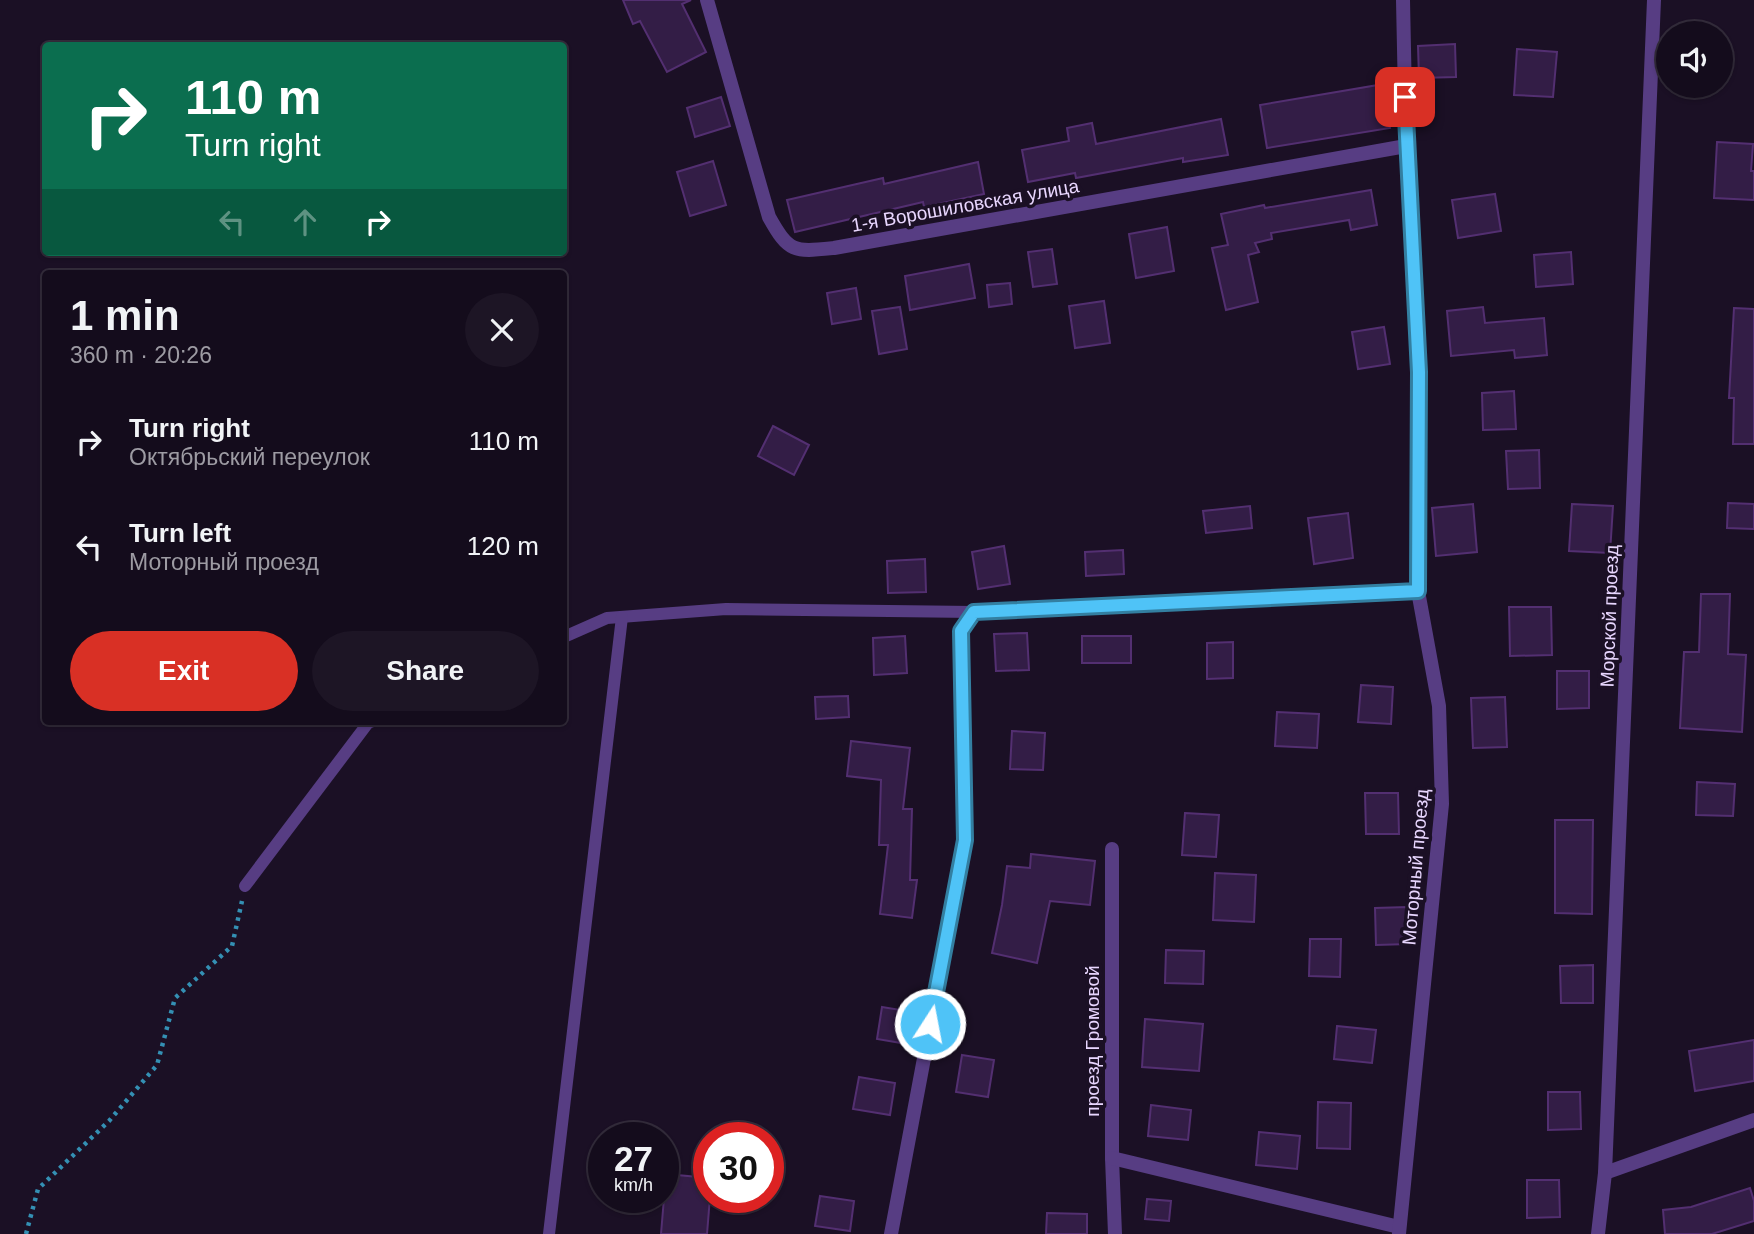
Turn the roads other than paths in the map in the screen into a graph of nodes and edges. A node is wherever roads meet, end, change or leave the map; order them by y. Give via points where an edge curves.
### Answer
1 (707, 0) edge
2 (1403, 0) edge
3 (1654, 0) edge
4 (1406, 146) junction
5 (1418, 591) junction
6 (974, 612) junction
7 (622, 617) junction
8 (567, 636) edge
9 (366, 725) edge
10 (1112, 849) dead end
11 (245, 886) road end
12 (1754, 1120) edge
13 (1112, 1157) junction
14 (1605, 1173) junction
15 (1399, 1231) edge
16 (549, 1234) edge
17 (891, 1234) edge
18 (1115, 1234) edge
19 (1598, 1234) edge

1 - 4 street, 1-я Ворошиловская улица via 769,216 782,241 802,251
2 - 4 street, Моторный проезд
3 - 14 street, Морской проезд
4 - 5 street, Моторный проезд via 1419,372
5 - 6 street
5 - 15 street, Моторный проезд via 1439,706 1442,804
6 - 7 lane via 726,609
6 - 17 street via 961,631 965,840
7 - 8 lane via 607,618
7 - 16 lane
9 - 11 lane
10 - 13 street, проезд Громовой
12 - 14 street
13 - 15 street
13 - 18 street, проезд Громовой
14 - 19 street, Морской проезд

